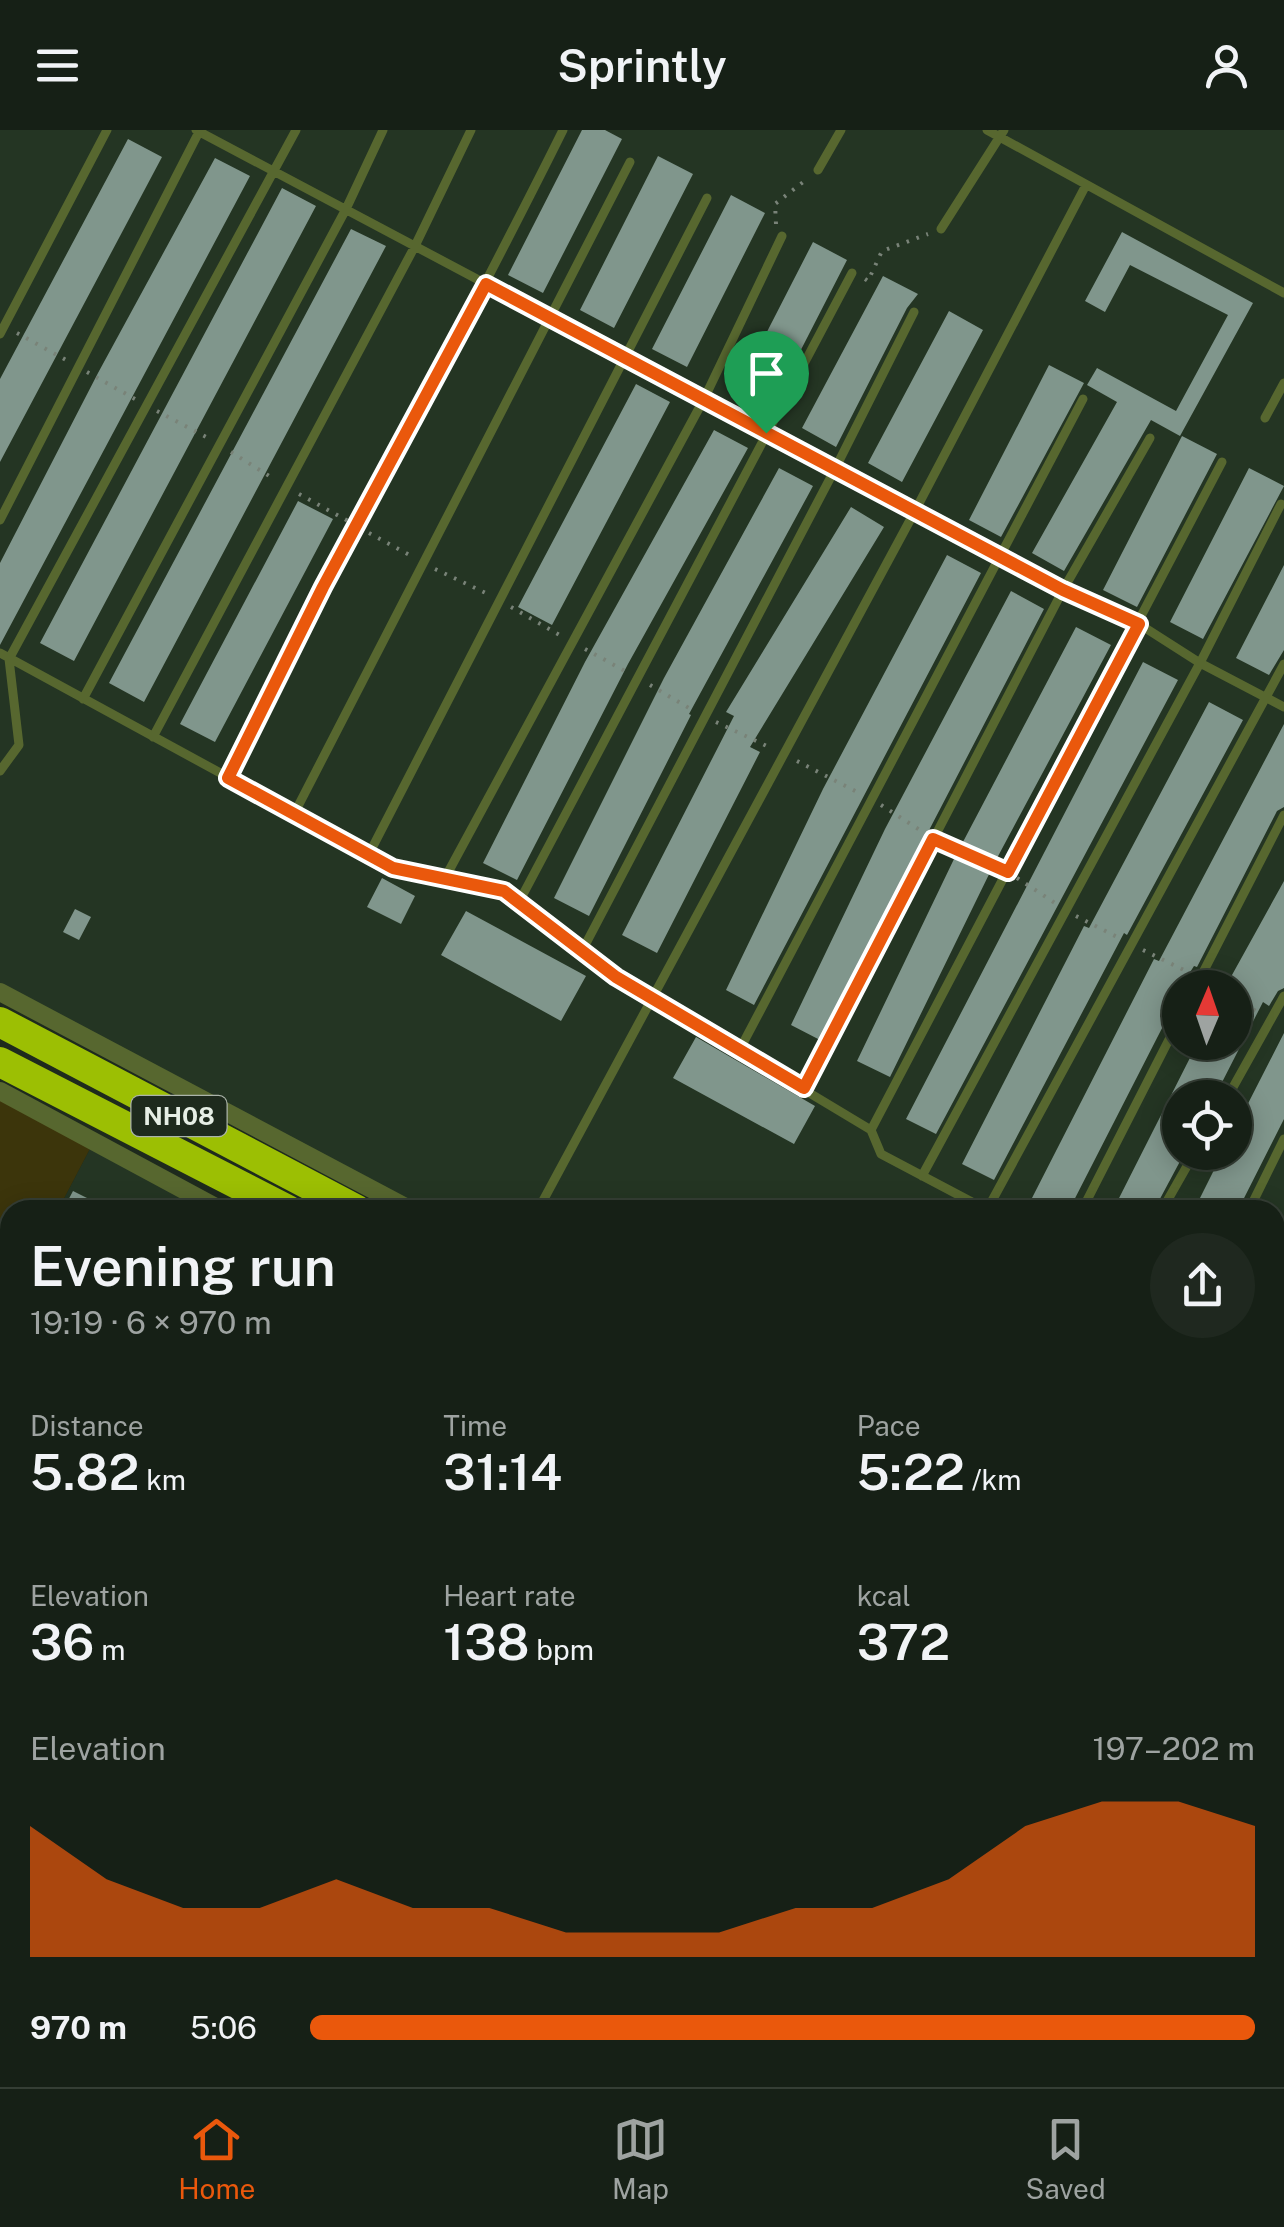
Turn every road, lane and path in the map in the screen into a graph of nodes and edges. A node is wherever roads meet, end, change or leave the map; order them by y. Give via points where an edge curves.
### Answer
1 (106, 130) edge
2 (296, 130) edge
3 (384, 130) edge
4 (472, 130) edge
5 (563, 130) edge
6 (840, 130) edge
7 (987, 130) edge
8 (198, 131) edge
9 (1002, 134) edge
10 (630, 162) dead end
11 (818, 170) joint
12 (276, 172) junction
13 (1086, 186) junction
14 (707, 198) dead end
15 (346, 210) junction
16 (941, 229) joint
17 (779, 232) joint
18 (414, 246) junction
19 (852, 272) joint
20 (486, 284) junction
21 (1284, 293) edge
22 (914, 312) dead end
23 (550, 318) junction
24 (2, 330) edge
25 (624, 357) junction
26 (78, 367) junction
27 (1284, 383) edge
28 (1083, 398) dead end
29 (704, 399) junction
30 (147, 406) junction
31 (1266, 418) dead end
32 (766, 433) junction
33 (1150, 438) dead end
34 (220, 444) junction
35 (1222, 462) dead end
36 (835, 469) junction
37 (286, 487) junction
38 (1281, 504) dead end
39 (915, 512) junction
40 (0, 520) edge
41 (356, 525) junction
42 (1000, 556) junction
43 (423, 562) junction
44 (1063, 590) junction
45 (499, 600) junction
46 (1139, 624) junction
47 (572, 642) junction
48 (4, 656) edge
49 (1200, 663) junction
50 (1284, 664) edge
51 (637, 678) junction
52 (1267, 698) junction
53 (83, 699) junction
54 (1284, 707) edge
55 (705, 717) junction
56 (153, 737) junction
57 (785, 754) junction
58 (0, 771) edge
59 (228, 778) junction
60 (872, 800) junction
61 (294, 814) junction
62 (1284, 815) edge
63 (933, 839) junction
64 (369, 854) junction
65 (1008, 872) junction
66 (445, 878) junction
67 (518, 902) junction
68 (1066, 910) junction
69 (1132, 944) junction
70 (582, 951) junction
71 (1176, 970) edge
72 (1205, 970) edge
73 (0, 992) edge
74 (1284, 996) edge
75 (654, 998) junction
76 (0, 1022) edge
77 (740, 1050) junction
78 (1162, 1053) edge
79 (0, 1062) edge
80 (1237, 1080) edge
81 (804, 1088) junction
82 (0, 1091) edge
83 (871, 1130) junction
84 (1284, 1139) edge
85 (1185, 1170) edge
86 (922, 1176) junction
87 (202, 1200) edge
88 (269, 1200) edge
89 (338, 1200) edge
90 (392, 1200) edge
91 (543, 1200) edge
92 (968, 1200) edge
93 (992, 1200) edge
94 (1087, 1200) edge
95 (1168, 1200) edge
96 (1254, 1200) edge

1 - 24 lane
2 - 12 lane
3 - 15 lane
4 - 18 lane
5 - 20 lane
6 - 11 lane
7 - 9 lane
8 - 12 lane
8 - 26 lane
9 - 13 lane
9 - 16 lane
10 - 23 lane
11 - 17 path via 775,204
12 - 15 lane
12 - 30 lane
13 - 21 lane
13 - 39 lane
14 - 25 lane
15 - 18 lane
15 - 34 lane
16 - 19 path via 882,251 868,281
17 - 29 lane
18 - 20 lane
18 - 37 lane
19 - 32 lane
20 - 23 lane
20 - 41 lane
22 - 36 lane
23 - 25 lane
23 - 43 lane
24 - 26 path
25 - 29 lane
25 - 45 lane
26 - 30 path
26 - 40 lane
27 - 31 lane
28 - 42 lane
29 - 32 lane
29 - 47 lane
30 - 34 path
30 - 48 lane
32 - 36 lane
32 - 51 lane
33 - 44 lane
34 - 37 path
34 - 53 lane
35 - 46 lane
36 - 39 lane
36 - 55 lane
37 - 41 path
37 - 56 lane
38 - 49 lane
39 - 42 lane
39 - 57 lane
41 - 43 path
41 - 59 lane
42 - 44 lane
42 - 60 lane
43 - 45 path
43 - 61 lane
44 - 46 lane
44 - 63 lane
45 - 47 path
45 - 64 lane
46 - 49 lane
46 - 65 lane
47 - 51 path
47 - 66 lane
48 - 53 lane
48 - 58 lane via 19,745
49 - 52 lane
49 - 68 lane
50 - 52 lane
51 - 55 path
51 - 67 lane
52 - 54 lane
52 - 69 lane
53 - 56 lane
55 - 57 path
55 - 70 lane
56 - 59 lane
57 - 60 path
57 - 75 lane
59 - 61 lane
60 - 63 path
60 - 77 lane
61 - 64 lane
62 - 72 lane
63 - 65 path
63 - 81 lane
64 - 66 lane via 393,868
65 - 68 path
65 - 83 lane
66 - 67 lane via 504,891
67 - 70 lane
68 - 69 path
68 - 86 lane
69 - 71 path
69 - 93 lane
70 - 75 lane
73 - 90 street
74 - 80 lane
75 - 77 lane
75 - 91 lane
76 - 89 highway, NH08
77 - 81 lane
78 - 94 lane
79 - 88 highway, NH08
81 - 83 lane
82 - 87 street
83 - 86 lane via 881,1154
84 - 96 lane
85 - 95 lane
86 - 92 lane

